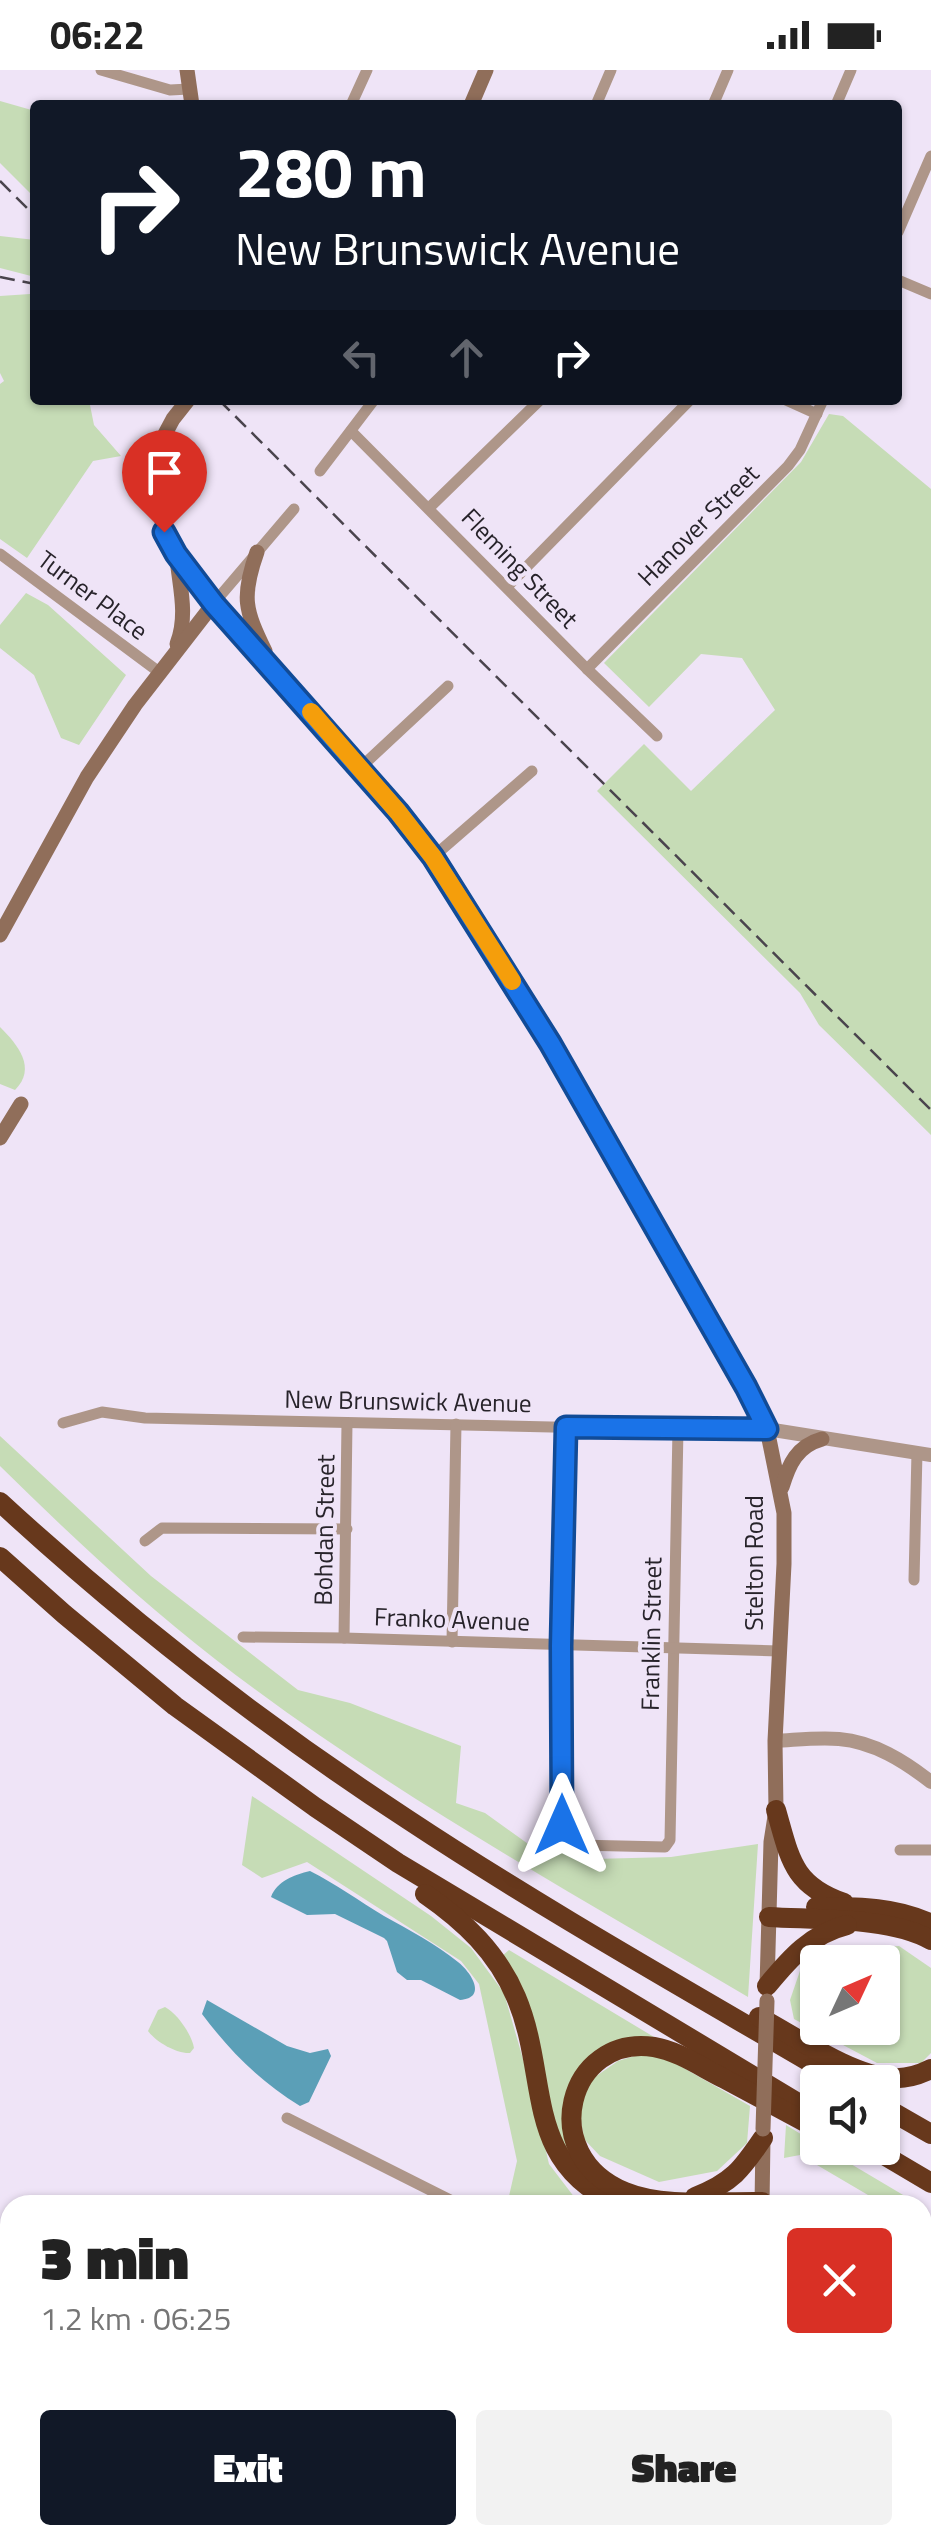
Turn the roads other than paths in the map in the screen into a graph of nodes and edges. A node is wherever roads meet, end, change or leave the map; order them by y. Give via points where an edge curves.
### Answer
1 (101, 70) edge
2 (187, 70) edge
3 (366, 70) edge
4 (486, 70) edge
5 (611, 70) edge
6 (728, 70) edge
7 (851, 70) edge
8 (190, 97) edge
9 (353, 100) edge
10 (473, 100) edge
11 (598, 100) edge
12 (715, 100) edge
13 (838, 100) edge
14 (931, 156) edge
15 (928, 170) edge
16 (902, 224) edge
17 (902, 282) edge
18 (931, 294) edge
19 (184, 405) edge
20 (370, 405) edge
21 (535, 405) edge
22 (685, 405) edge
23 (797, 405) edge
24 (822, 405) edge
25 (818, 414) junction
26 (352, 431) junction
27 (320, 471) dead end
28 (429, 508) junction
29 (294, 509) dead end
30 (257, 552) junction
31 (0, 554) edge
32 (176, 554) junction
33 (507, 587) junction
34 (214, 604) junction
35 (172, 656) junction
36 (273, 668) junction
37 (588, 669) junction
38 (159, 672) junction
39 (448, 686) dead end
40 (657, 736) dead end
41 (360, 768) junction
42 (532, 770) dead end
43 (433, 857) junction
44 (12, 916) junction
45 (0, 935) edge
46 (0, 947) edge
47 (21, 1104) dead end
48 (0, 1138) edge
49 (63, 1423) dead end
50 (348, 1423) junction
51 (456, 1424) junction
52 (566, 1427) junction
53 (678, 1429) junction
54 (767, 1429) junction
55 (822, 1439) junction
56 (924, 1453) edge
57 (780, 1491) junction
58 (0, 1502) edge
59 (347, 1530) junction
60 (145, 1541) dead end
61 (0, 1557) edge
62 (914, 1580) dead end
63 (243, 1637) dead end
64 (344, 1638) junction
65 (452, 1642) junction
66 (561, 1646) junction
67 (673, 1649) junction
68 (779, 1651) junction
69 (776, 1740) junction
70 (931, 1782) edge
71 (776, 1810) junction
72 (900, 1850) dead end
73 (931, 1850) edge
74 (398, 1863) junction
75 (769, 1912) junction
76 (854, 1915) junction
77 (931, 1924) edge
78 (931, 1940) edge
79 (767, 1993) junction
80 (701, 1998) junction
81 (815, 2065) edge
82 (931, 2069) edge
83 (800, 2104) edge
84 (900, 2116) edge
85 (287, 2118) dead end
86 (800, 2120) edge
87 (763, 2133) junction
88 (931, 2134) edge
89 (900, 2165) edge
90 (931, 2183) edge
91 (440, 2195) edge
92 (604, 2195) edge
93 (635, 2195) edge
94 (699, 2195) edge
95 (762, 2195) edge

1 - 8 street
2 - 8 main road
3 - 9 street
4 - 10 main road
5 - 11 street
6 - 12 street
7 - 13 street
14 - 15 street
15 - 16 street
17 - 18 street
19 - 32 main road, Stelton Road via 166,434 155,481 164,532
20 - 26 street
21 - 28 street
22 - 33 street
23 - 25 street
24 - 25 street, Hanover Street
25 - 37 street, Hanover Street via 788,466
26 - 27 street
26 - 28 street, Fleming Street
28 - 33 street, Fleming Street
29 - 30 street
30 - 34 street
30 - 36 main road via 248,576 247,615
31 - 38 street, Turner Place
32 - 34 main road, Stelton Road
32 - 35 main road via 183,621
33 - 37 street, Fleming Street
34 - 35 main road
34 - 36 main road, Stelton Road
35 - 38 main road
36 - 41 main road, Stelton Road
37 - 40 street, Fleming Street
38 - 44 main road via 87,777
39 - 41 street
41 - 43 main road, Stelton Road
42 - 43 street
43 - 54 main road, Stelton Road via 550,1043
44 - 45 main road
44 - 46 main road
47 - 48 main road
49 - 50 street, New Brunswick Avenue via 102,1412
50 - 51 street, New Brunswick Avenue
50 - 59 street, Bohdan Street
51 - 52 street, New Brunswick Avenue
51 - 65 street
52 - 53 street, New Brunswick Avenue
52 - 66 street
53 - 54 street, New Brunswick Avenue
53 - 67 street, Franklin Street
54 - 55 street, New Brunswick Avenue
54 - 57 main road, Stelton Road
55 - 56 street, New Brunswick Avenue
55 - 57 main road via 800,1450
56 - 62 street
57 - 68 main road, Stelton Road
58 - 80 highway via 126,1614 322,1762
59 - 60 street via 162,1528
59 - 64 street, Bohdan Street
61 - 74 highway via 175,1706
63 - 64 street, Franko Avenue
64 - 65 street, Franko Avenue
65 - 66 street, Franko Avenue
66 - 67 street, Franko Avenue
66 - 67 street, Franklin Street via 562,1825 564,1841 577,1845 665,1847 670,1840
67 - 68 street, Franko Avenue
68 - 69 main road, Stelton Road
69 - 70 street via 864,1744
69 - 71 main road, Stelton Road
71 - 75 main road, Stelton Road
71 - 76 highway via 801,1877
72 - 73 street
74 - 83 highway
74 - 92 highway via 499,1964 530,2039 548,2133 560,2160
75 - 76 highway
75 - 79 main road, Stelton Road
76 - 77 highway via 901,1913
76 - 78 highway
76 - 79 highway via 799,1949
79 - 87 main road, Stelton Road, bridge
80 - 81 highway
80 - 82 highway via 719,1995 866,2072 908,2078
84 - 88 highway
85 - 91 street
86 - 93 highway via 672,2052 632,2047 612,2054 577,2090 570,2119 576,2147 592,2171
87 - 94 highway via 729,2182
87 - 95 main road, Stelton Road
89 - 90 highway

